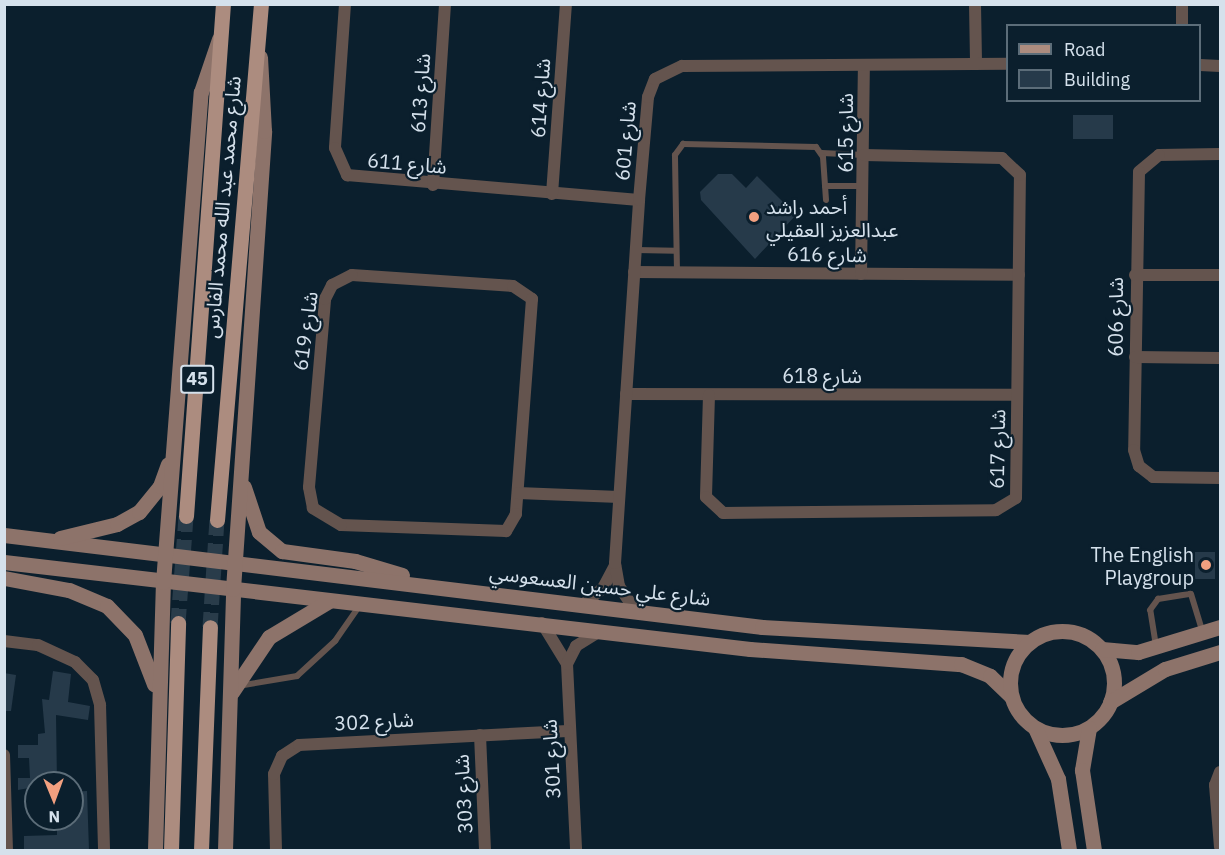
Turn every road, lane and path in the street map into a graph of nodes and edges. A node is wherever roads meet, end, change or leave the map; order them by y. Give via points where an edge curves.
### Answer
1 (223, 4) edge
2 (261, 4) edge
3 (345, 4) edge
4 (445, 4) edge
5 (566, 4) edge
6 (975, 4) edge
7 (1182, 4) edge
8 (1182, 24) edge
9 (219, 39) junction
10 (257, 44) junction
11 (976, 64) junction
12 (1006, 64) edge
13 (864, 65) junction
14 (1201, 65) edge
15 (1221, 66) edge
16 (822, 153) junction
17 (1221, 154) edge
18 (864, 155) junction
19 (433, 185) junction
20 (825, 186) junction
21 (864, 186) junction
22 (552, 194) junction
23 (639, 200) junction
24 (826, 200) dead end
25 (635, 250) junction
26 (675, 251) junction
27 (634, 272) junction
28 (676, 272) junction
29 (861, 274) junction
30 (1135, 275) junction
31 (1221, 275) edge
32 (1019, 276) junction
33 (1135, 357) junction
34 (1221, 358) edge
35 (626, 394) junction
36 (709, 395) junction
37 (1017, 395) junction
38 (175, 441) junction
39 (241, 472) junction
40 (1221, 478) edge
41 (518, 493) junction
42 (619, 497) junction
43 (186, 516) tunnel mouth
44 (217, 520) tunnel mouth
45 (4, 535) edge
46 (49, 540) junction
47 (165, 555) junction
48 (4, 562) edge
49 (235, 563) junction
50 (615, 563) junction
51 (4, 578) edge
52 (163, 582) junction
53 (418, 583) junction
54 (232, 588) junction
55 (334, 599) junction
56 (362, 603) junction
57 (584, 604) junction
58 (636, 610) junction
59 (178, 623) tunnel mouth
60 (542, 623) junction
61 (210, 627) tunnel mouth
62 (1221, 627) edge
63 (602, 630) junction
64 (1203, 631) junction
65 (4, 641) edge
66 (1030, 642) junction
67 (1156, 647) junction
68 (1102, 649) junction
69 (1221, 652) edge
70 (567, 664) junction
71 (232, 694) junction
72 (1011, 696) junction
73 (1110, 702) junction
74 (158, 709) junction
75 (1035, 728) junction
76 (1089, 728) junction
77 (568, 730) junction
78 (480, 735) junction
79 (4, 755) edge
80 (1221, 772) edge
81 (1221, 847) edge
82 (7, 850) edge
83 (105, 850) edge
84 (155, 850) edge
85 (171, 850) edge
86 (201, 850) edge
87 (225, 850) edge
88 (276, 850) edge
89 (485, 850) edge
90 (576, 850) edge
91 (1070, 850) edge
92 (1094, 850) edge

1 - 9 main road, شارع محمد عبد الله محمد الفارس / 45
2 - 10 main road, شارع محمد عبد الله محمد الفارس / 45
3 - 19 street, شارع 611 via 336,161 358,179
4 - 19 street, شارع 613
5 - 22 street, شارع 614
6 - 11 street
7 - 8 street
9 - 38 street via 202,81
9 - 43 main road, شارع محمد عبد الله محمد الفارس / 45
10 - 39 street via 264,132
10 - 44 main road, شارع محمد عبد الله محمد الفارس / 45
11 - 12 street, شارع 601
11 - 13 street, شارع 601
13 - 18 street, شارع 615
13 - 23 street, شارع 601 via 682,66 664,71 648,97
14 - 15 street
16 - 18 lane
16 - 20 lane
16 - 26 lane via 807,144 679,146
17 - 30 street, شارع 606 via 1166,154 1142,166
18 - 21 street, شارع 615
18 - 32 street, شارع 617 via 1010,161 1021,183
19 - 22 street, شارع 611
20 - 21 lane
20 - 24 lane
21 - 29 street, شارع 615
22 - 23 street, شارع 611
23 - 25 street, شارع 601
25 - 26 lane
25 - 27 street, شارع 601
26 - 28 lane
27 - 28 street, شارع 616
27 - 35 street, شارع 601
28 - 29 street, شارع 616
29 - 32 street, شارع 616
30 - 31 street
30 - 33 street, شارع 606
32 - 37 street, شارع 617
33 - 34 street
33 - 40 street, شارع 606 via 1134,450 1139,466 1161,478
35 - 36 street, شارع 618
35 - 42 street, شارع 601
36 - 37 street, شارع 618
36 - 37 street, شارع 617 via 706,497 717,511 729,514 1008,507 1018,493
38 - 46 street via 160,486 139,512 117,524
38 - 47 street
39 - 49 street
39 - 53 street via 254,524 273,546 291,555 371,565
41 - 41 street, شارع 619 via 534,311 528,294 513,286 352,275 332,285 326,299 309,487 318,513 341,525 498,533 515,521
41 - 42 street
42 - 50 street, شارع 601
45 - 46 street, شارع علي حسين العسعوسي
46 - 47 street, شارع علي حسين العسعوسي
47 - 49 street, شارع علي حسين العسعوسي
47 - 52 street
48 - 52 street
49 - 53 street, شارع علي حسين العسعوسي
49 - 54 street
50 - 57 street, شارع 601 via 603,588
50 - 58 street, شارع 601 via 619,586
51 - 74 street via 82,594 117,615 141,647
52 - 54 street
52 - 74 street
53 - 57 street, شارع علي حسين العسعوسي
54 - 55 street
54 - 71 street
55 - 56 street
55 - 71 street via 280,627 254,654
56 - 60 street
56 - 71 lane via 335,641 297,675
57 - 58 street, شارع علي حسين العسعوسي
58 - 66 street, شارع علي حسين العسعوسي via 816,632
59 - 85 main road
60 - 63 street
60 - 70 street
61 - 86 main road
62 - 64 street
63 - 70 street via 576,646
63 - 72 street via 750,649 962,664 990,675
64 - 67 street
64 - 67 lane via 1191,594 1158,598 1150,610
65 - 83 street via 38,645 75,662 93,680 100,705
66 - 68 street via 1050,632 1073,632
66 - 72 street via 1011,672
67 - 68 street via 1127,654
68 - 73 street via 1114,680
69 - 73 street via 1165,669
70 - 77 street, شارع 301
71 - 87 street
72 - 75 street
73 - 76 street
74 - 84 street
75 - 76 street via 1056,735
75 - 91 street via 1058,779
76 - 92 street via 1082,770
77 - 78 street, شارع 302
77 - 90 street, شارع 301
78 - 88 street, شارع 302 via 293,748 273,774
78 - 89 street, شارع 303
79 - 82 street
80 - 81 street via 1215,785

